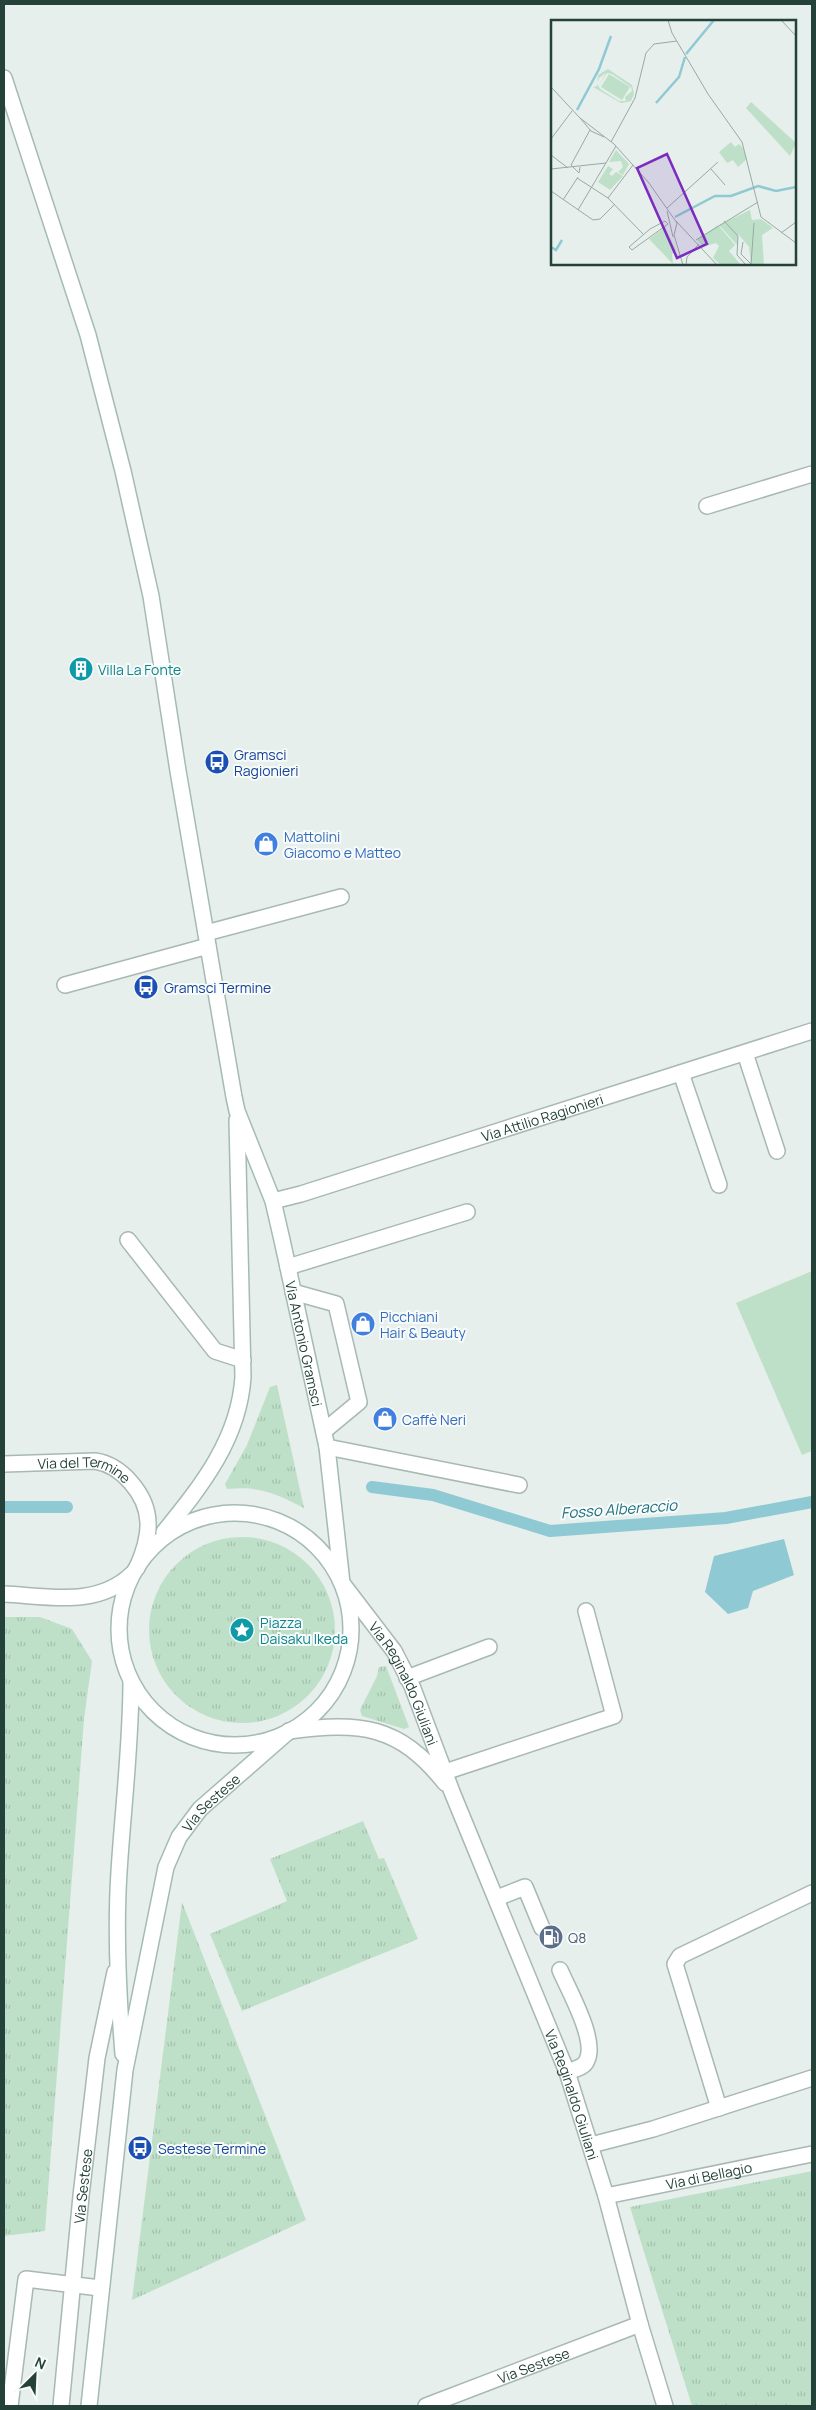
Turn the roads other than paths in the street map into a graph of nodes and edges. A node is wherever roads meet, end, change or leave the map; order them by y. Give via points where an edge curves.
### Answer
1 (4, 78) edge
2 (812, 474) edge
3 (707, 506) dead end
4 (341, 897) dead end
5 (207, 940) junction
6 (65, 985) dead end
7 (812, 1031) edge
8 (745, 1052) junction
9 (681, 1073) junction
10 (237, 1111) junction
11 (777, 1151) dead end
12 (719, 1185) dead end
13 (273, 1201) junction
14 (467, 1212) dead end
15 (128, 1240) dead end
16 (288, 1267) junction
17 (294, 1292) junction
18 (243, 1360) junction
19 (324, 1432) junction
20 (327, 1447) junction
21 (4, 1464) edge
22 (520, 1485) dead end
23 (151, 1548) junction
24 (134, 1571) junction
25 (342, 1583) junction
26 (4, 1594) edge
27 (586, 1611) dead end
28 (489, 1647) dead end
29 (407, 1678) junction
30 (131, 1682) junction
31 (289, 1731) junction
32 (445, 1772) junction
33 (452, 1792) junction
34 (812, 1893) edge
35 (497, 1898) junction
36 (542, 1928) dead end
37 (116, 1966) junction
38 (560, 1970) dead end
39 (125, 2070) junction
40 (568, 2072) junction
41 (812, 2078) edge
42 (719, 2108) junction
43 (591, 2145) junction
44 (812, 2154) edge
45 (606, 2196) junction
46 (72, 2285) junction
47 (100, 2288) junction
48 (640, 2324) junction
49 (435, 2405) edge
50 (10, 2406) edge
51 (61, 2406) edge
52 (88, 2406) edge
53 (665, 2406) edge

1 - 5 main road, Via Antonio Gramsci via 88,335 123,470 151,596
2 - 3 main road
4 - 5 main road
5 - 6 main road
5 - 10 main road, Via Antonio Gramsci
7 - 8 main road, Via Attilio Ragionieri
8 - 9 main road, Via Attilio Ragionieri
8 - 11 main road
9 - 12 main road
9 - 13 main road, Via Attilio Ragionieri
10 - 13 main road, Via Antonio Gramsci
10 - 18 main road, Via Antonio Gramsci
13 - 16 main road, Via Antonio Gramsci
14 - 16 main road
15 - 18 main road via 215,1351
16 - 17 main road, Via Antonio Gramsci
17 - 19 main road, Via Antonio Gramsci
17 - 19 main road via 336,1304 359,1402
18 - 23 main road, Via Antonio Gramsci via 242,1396 226,1444 194,1494
19 - 20 main road, Via Antonio Gramsci
20 - 22 main road
20 - 25 main road, Via Antonio Gramsci
21 - 24 main road, Via del Termine via 95,1462 109,1465 123,1475 140,1497 148,1522 146,1539
23 - 24 main road
23 - 25 main road via 182,1526 199,1519 237,1513 256,1514 291,1527 307,1538 333,1566
24 - 26 main road via 118,1586 93,1596
24 - 30 main road via 120,1613 119,1633
25 - 29 main road, Via Reginaldo Giuliani via 394,1652
25 - 31 main road via 351,1619 348,1657 342,1675 321,1707
27 - 32 main road via 614,1716
28 - 29 main road
29 - 32 main road, Via Reginaldo Giuliani
30 - 31 main road via 161,1718 195,1737 213,1742 252,1743
30 - 37 main road, Via Sestese
31 - 33 main road, Via Reginaldo Giuliani via 337,1728 378,1732 399,1739 416,1751
31 - 39 main road, Via Sestese via 219,1791 179,1837 166,1867 157,1903 146,1975
32 - 33 main road, Via Reginaldo Giuliani
33 - 35 main road, Via Reginaldo Giuliani
34 - 42 main road via 680,1956 675,1964
35 - 36 main road via 525,1887
35 - 40 main road, Via Reginaldo Giuliani
37 - 39 main road, Via Sestese
37 - 46 main road, Via Sestese via 97,2058
38 - 40 main road via 590,2047 587,2061
39 - 47 main road, Via Sestese
40 - 43 main road, Via Reginaldo Giuliani
41 - 42 main road
42 - 43 main road
43 - 45 main road, Via Reginaldo Giuliani
44 - 45 main road, Via di Bellagio
45 - 48 main road, Via Reginaldo Giuliani
46 - 47 main road
46 - 50 main road via 26,2279
46 - 51 main road, Via Sestese
47 - 52 main road, Via Sestese
48 - 49 main road, Via Sestese
48 - 53 main road, Via Reginaldo Giuliani

